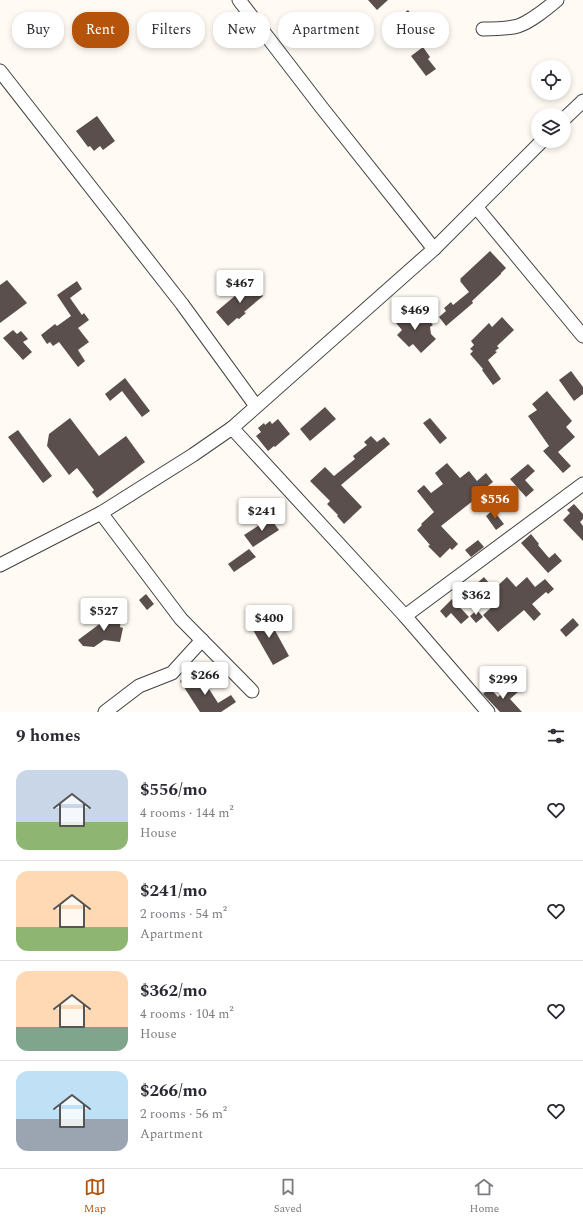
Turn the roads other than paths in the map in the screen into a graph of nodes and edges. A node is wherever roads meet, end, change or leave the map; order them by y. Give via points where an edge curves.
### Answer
1 (239, 0) edge
2 (557, 0) edge
3 (483, 29) dead end
4 (2, 78) edge
5 (583, 101) edge
6 (571, 112) edge
7 (535, 148) edge
8 (477, 208) junction
9 (434, 249) junction
10 (583, 336) edge
11 (256, 406) junction
12 (232, 428) junction
13 (583, 484) edge
14 (101, 513) junction
15 (0, 565) edge
16 (405, 616) junction
17 (202, 640) junction
18 (252, 691) dead end
19 (105, 712) edge
20 (488, 712) edge

1 - 9 street
2 - 3 street via 517,26
4 - 11 street via 182,304
5 - 6 street
7 - 8 street
8 - 9 street
8 - 10 street
9 - 11 street
11 - 12 street
12 - 14 street
12 - 16 street
13 - 16 street
14 - 15 street
14 - 17 street via 181,619
16 - 20 street
17 - 18 street
17 - 19 street via 172,673 138,686

